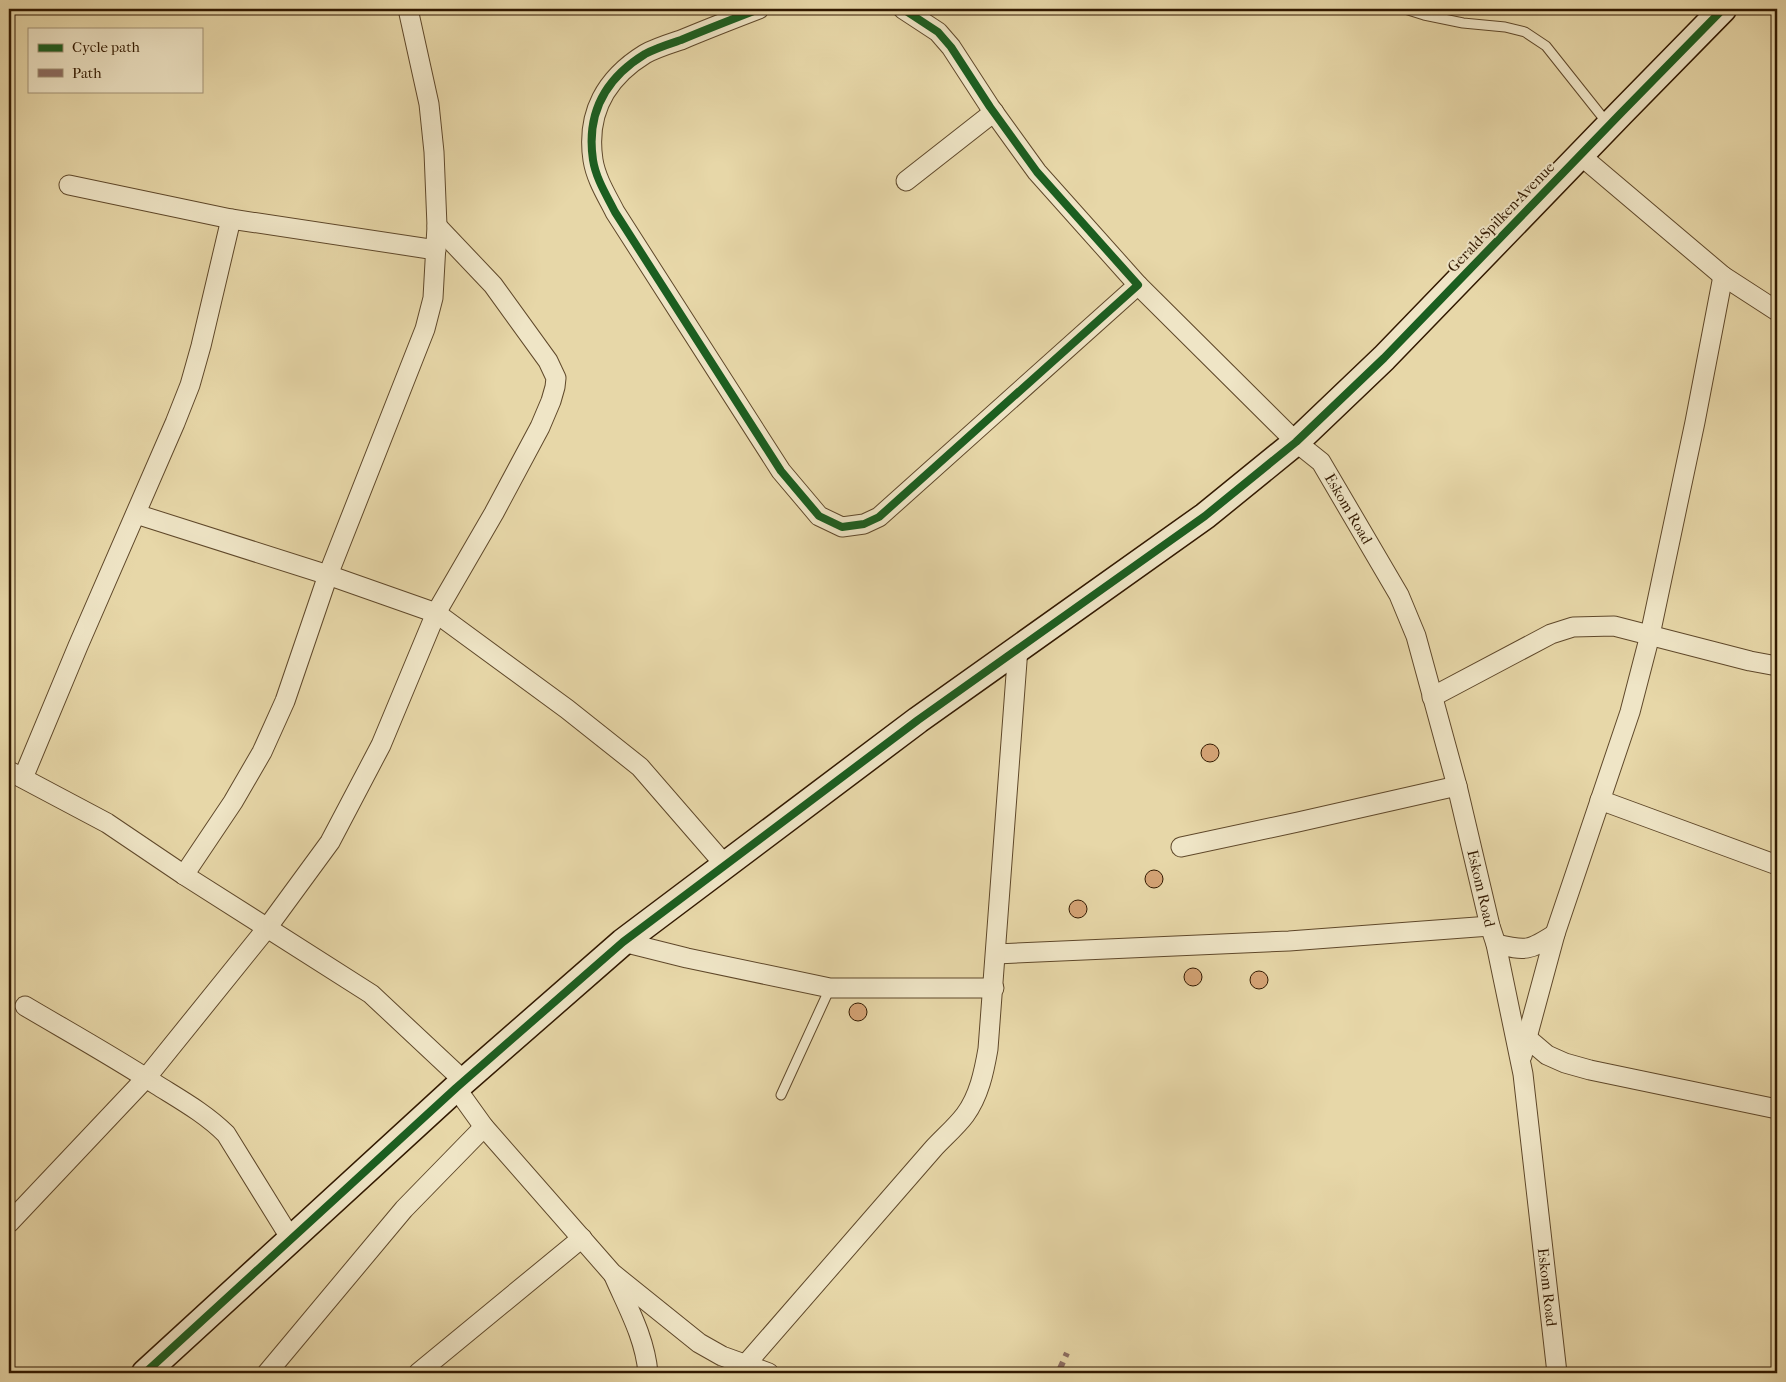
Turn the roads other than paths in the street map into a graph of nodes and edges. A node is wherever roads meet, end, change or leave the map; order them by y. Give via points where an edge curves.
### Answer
1 (408, 9) edge
2 (759, 9) edge
3 (903, 9) edge
4 (1405, 9) edge
5 (1724, 9) edge
6 (994, 112) junction
7 (1609, 125) junction
8 (1580, 155) junction
9 (906, 181) dead end
10 (69, 185) dead end
11 (231, 219) junction
12 (437, 226) junction
13 (436, 250) junction
14 (1722, 276) junction
15 (1138, 284) junction
16 (1777, 312) edge
17 (1296, 442) junction
18 (136, 514) junction
19 (328, 574) junction
20 (436, 613) junction
21 (1650, 635) junction
22 (1018, 648) junction
23 (1777, 666) edge
24 (1432, 697) junction
25 (16, 774) edge
26 (1457, 786) junction
27 (1600, 800) junction
28 (1181, 847) dead end
29 (725, 865) junction
30 (1777, 865) edge
31 (184, 875) junction
32 (267, 928) junction
33 (1555, 934) junction
34 (1493, 935) junction
35 (623, 942) junction
36 (996, 954) junction
37 (830, 988) junction
38 (994, 988) junction
39 (24, 1006) dead end
40 (1527, 1038) junction
41 (1520, 1062) junction
42 (146, 1078) junction
43 (460, 1084) junction
44 (781, 1095) dead end
45 (1777, 1108) edge
46 (484, 1126) junction
47 (9, 1223) edge
48 (582, 1238) junction
49 (291, 1239) junction
50 (612, 1273) junction
51 (746, 1364) junction
52 (145, 1373) edge
53 (268, 1373) edge
54 (418, 1373) edge
55 (648, 1373) edge
56 (769, 1373) edge
57 (1557, 1373) edge

1 - 12 street via 429,104
2 - 15 street via 647,53 622,70 606,89 597,108 592,136 593,160 600,184 615,212 781,471 819,516 842,527 864,524 879,517
3 - 6 street, Eskom Road via 938,32
4 - 7 lane via 1463,23 1525,32 1546,46
5 - 7 street, Gerald Spilken Avenue
6 - 9 street
6 - 15 street, Eskom Road via 1037,172
7 - 8 street, Gerald Spilken Avenue
8 - 14 street
8 - 17 street, Gerald Spilken Avenue via 1384,358
10 - 11 street
11 - 13 street
11 - 18 street via 190,385
12 - 13 street
12 - 20 street via 493,285 548,360 556,378 540,426
13 - 19 street via 433,298 425,330
14 - 16 street
14 - 21 street
15 - 17 street, Eskom Road
17 - 22 street, Gerald Spilken Avenue via 1205,516
17 - 24 street, Eskom Road via 1321,462 1399,595 1416,636
18 - 19 street
18 - 25 street via 82,637
19 - 20 street
19 - 31 street via 285,701 262,752
20 - 29 street via 640,767
20 - 32 street via 381,746 354,799 330,842
21 - 23 street
21 - 24 street via 1614,626 1573,627 1551,634
21 - 27 street via 1630,712
22 - 29 street, Gerald Spilken Avenue
22 - 36 street
24 - 26 street, Eskom Road
25 - 31 street via 107,823
26 - 28 street
26 - 34 street, Eskom Road
27 - 30 street
27 - 33 street
29 - 35 street, Gerald Spilken Avenue
31 - 32 street
32 - 42 street
32 - 43 street via 371,994
33 - 34 street via 1536,946 1522,950
33 - 40 street
34 - 36 street
34 - 41 street, Eskom Road
35 - 37 street
35 - 43 street, Gerald Spilken Avenue
36 - 38 street
37 - 38 street
37 - 44 lane
38 - 51 street via 983,1074 977,1094 965,1115
39 - 42 street
40 - 41 street
40 - 45 street via 1547,1055 1565,1063
41 - 57 street, Eskom Road
42 - 47 street
42 - 49 street via 204,1114 226,1134
43 - 46 street
43 - 49 street, Gerald Spilken Avenue
46 - 48 street
46 - 53 street via 404,1209
48 - 50 street
48 - 54 street
49 - 52 street, Gerald Spilken Avenue
50 - 51 street via 699,1343
50 - 55 street via 639,1331
51 - 56 street

